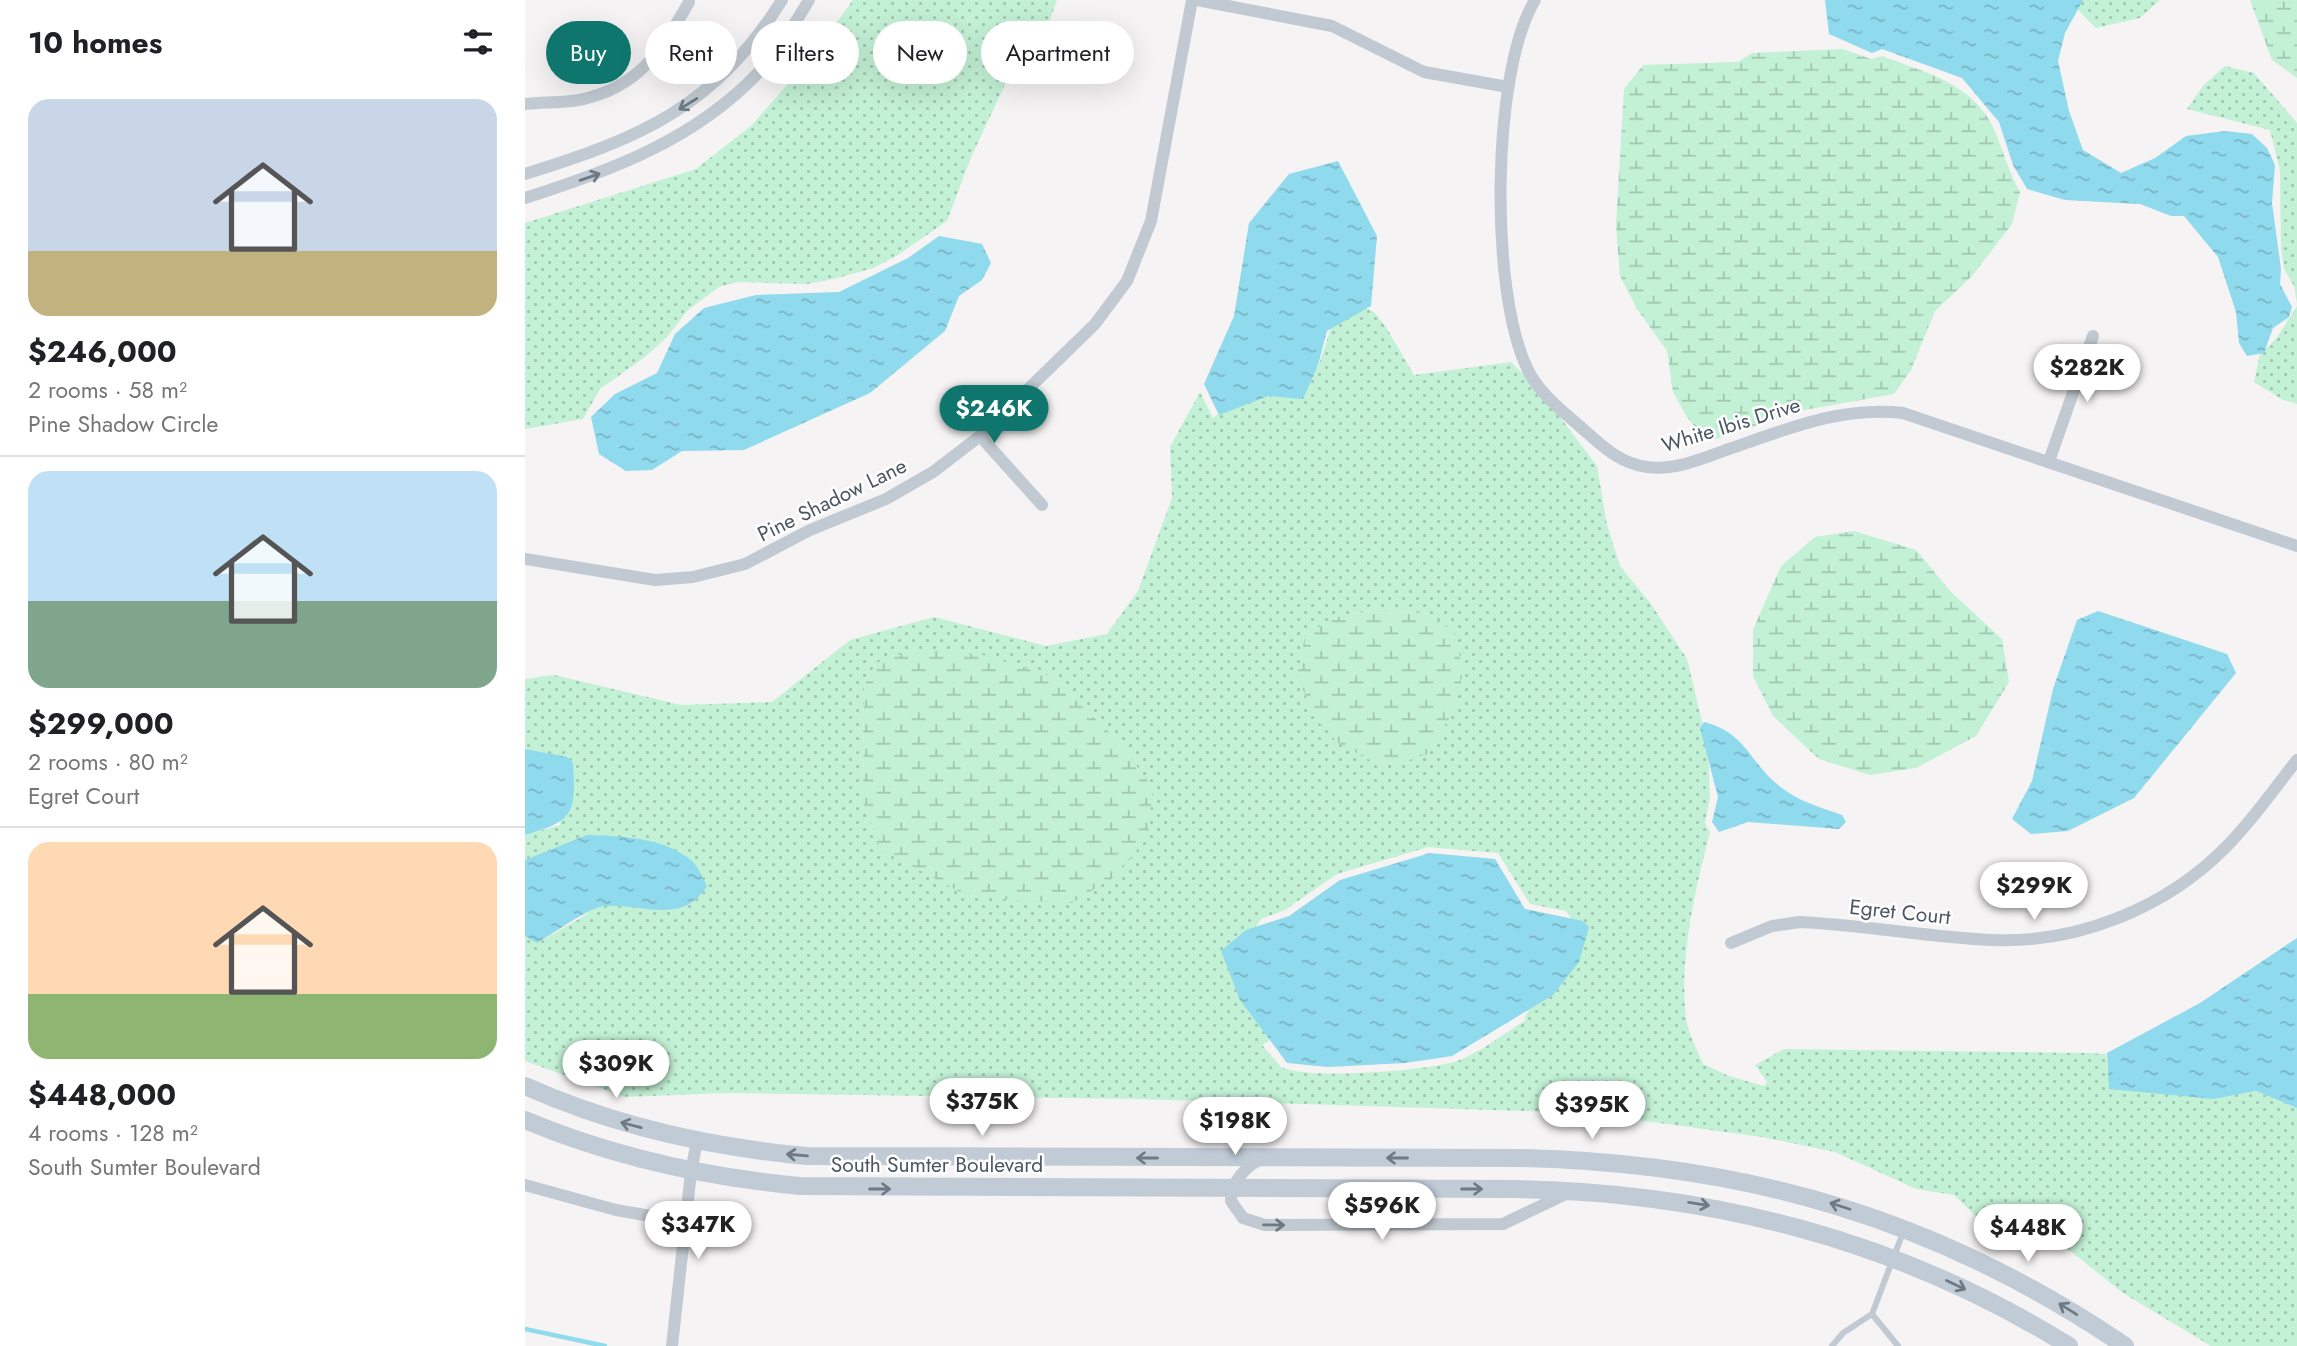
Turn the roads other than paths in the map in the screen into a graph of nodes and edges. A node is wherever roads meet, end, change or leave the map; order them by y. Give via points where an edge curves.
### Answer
1 (782, 0) edge
2 (809, 0) edge
3 (1194, 0) edge
4 (1535, 0) edge
5 (689, 2) dead end
6 (1509, 87) junction
7 (525, 104) edge
8 (525, 174) edge
9 (525, 198) edge
10 (2093, 336) dead end
11 (980, 436) junction
12 (2049, 461) junction
13 (1042, 505) dead end
14 (2297, 546) edge
15 (525, 559) edge
16 (2297, 760) edge
17 (1731, 943) dead end
18 (525, 1086) edge
19 (525, 1120) edge
20 (697, 1141) junction
21 (1264, 1158) junction
22 (691, 1172) junction
23 (525, 1185) edge
24 (1232, 1188) junction
25 (1574, 1190) junction
26 (685, 1222) junction
27 (1905, 1229) junction
28 (1893, 1258) junction
29 (1872, 1314) junction
30 (672, 1346) edge
31 (1832, 1346) edge
32 (1898, 1346) edge
33 (2069, 1346) edge
34 (2125, 1346) edge

1 -> 8 street via 745,54 691,103 600,151
9 -> 2 street via 658,148 712,114 758,74
3 - 6 street via 1332,26 1424,72
3 - 11 street, Pine Shadow Lane via 1157,198 1136,263 1094,324
4 - 6 street, White Ibis Drive via 1519,33
5 - 7 street via 654,60 629,80 580,100
6 - 12 street, White Ibis Drive via 1501,147 1501,216 1507,286 1522,355 1540,388 1612,453 1636,465 1670,467 1822,417 1878,411 1922,418
10 - 12 street
11 - 13 street
11 - 15 street, Pine Shadow Lane via 911,486 727,570 655,580
12 - 14 street, White Ibis Drive
16 - 17 street, Egret Court via 2210,862 2146,906 2113,921 2007,940 1800,922 1772,926
20 -> 18 main road, South Sumter Boulevard via 616,1120
19 - 22 main road, South Sumter Boulevard via 613,1152
21 -> 20 main road, South Sumter Boulevard via 833,1157
20 - 22 street
21 - 24 street via 1248,1167
27 -> 21 main road, South Sumter Boulevard via 1782,1189 1637,1164 1519,1158
22 -> 24 main road, South Sumter Boulevard via 833,1188
22 - 26 street
23 - 26 street via 616,1210
24 -> 25 main road, South Sumter Boulevard
24 -> 25 street via 1231,1201 1237,1213 1265,1225 1503,1224
25 -> 28 main road, South Sumter Boulevard via 1738,1211
26 - 30 street
27 - 28 lane
34 -> 27 main road, South Sumter Boulevard via 2028,1286
28 - 29 lane
28 -> 33 main road, South Sumter Boulevard via 1989,1300
29 - 31 lane
29 - 32 lane

